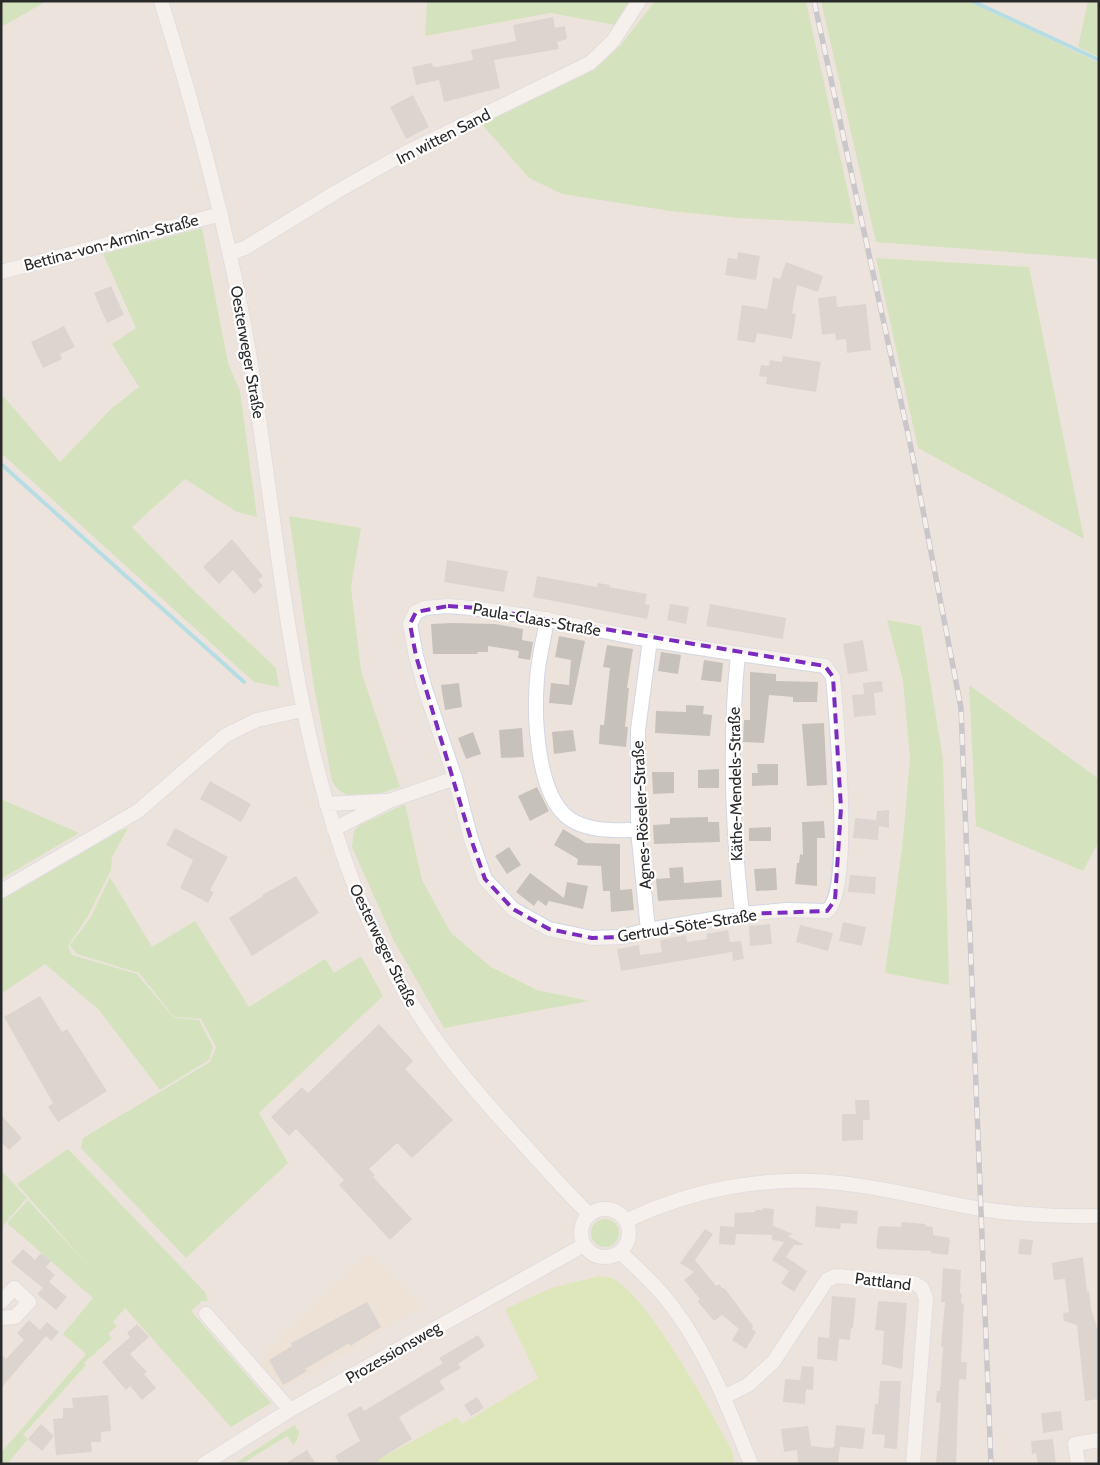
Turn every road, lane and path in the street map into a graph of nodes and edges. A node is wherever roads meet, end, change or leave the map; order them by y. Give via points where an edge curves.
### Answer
1 (161, 1) edge
2 (639, 1) edge
3 (221, 214) junction
4 (230, 253) junction
5 (1, 272) edge
6 (547, 619) junction
7 (650, 640) junction
8 (738, 654) junction
9 (302, 710) junction
10 (456, 778) junction
11 (389, 801) junction
12 (326, 804) junction
13 (334, 829) junction
14 (638, 830) junction
15 (1, 891) edge
16 (832, 908) joint
17 (742, 914) junction
18 (648, 930) junction
19 (589, 1214) junction
20 (1099, 1216) edge
21 (626, 1221) junction
22 (584, 1245) junction
23 (620, 1252) junction
24 (1, 1302) edge
25 (206, 1314) dead end
26 (1, 1318) edge
27 (724, 1397) junction
28 (290, 1410) junction
29 (1099, 1440) edge
30 (204, 1464) edge
31 (751, 1464) edge
32 (913, 1464) edge
33 (1078, 1464) edge

1 - 3 street, Oesterweger Straße
2 - 4 street, Im witten Sand via 612,42 590,63 405,153 245,248
3 - 4 street, Oesterweger Straße
3 - 5 street, Bettina-von-Armin-Straße
4 - 9 street, Oesterweger Straße via 264,446
6 - 7 street, Paula-Claas-Straße
6 - 10 street, Paula-Claas-Straße via 448,606 416,612 410,624 416,656
6 - 14 street via 537,677 536,713 541,762 552,799 572,821 596,830
7 - 8 street, Paula-Claas-Straße
7 - 14 street, Agnes-Röseler-Straße via 638,730
8 - 16 street, Paula-Claas-Straße via 824,666 833,677 841,805 840,858
8 - 17 street, Käthe-Mendels-Straße via 732,711 732,758 734,845
9 - 12 street, Oesterweger Straße
9 - 15 street via 257,720 226,735 138,811
10 - 11 street
10 - 18 street, Gertrud-Söte-Straße via 471,839 486,879 513,909 549,929 592,938 621,937
11 - 12 street
11 - 13 street
12 - 13 street, Oesterweger Straße
13 - 19 street, Oesterweger Straße via 349,873 400,985 431,1034 477,1093
14 - 18 street, Agnes-Röseler-Straße
16 - 17 street, Gertrud-Söte-Straße via 827,911
17 - 18 street, Gertrud-Söte-Straße
19 - 21 street via 609,1209
19 - 22 street via 582,1223 580,1234
20 - 21 street via 1016,1214 865,1186 792,1180 718,1189 675,1200
21 - 23 street via 627,1243
22 - 23 street via 600,1256
22 - 28 street, Prozessionsweg
23 - 27 street via 678,1314
24 - 26 street via 14,1288 29,1302 15,1317
25 - 28 street
27 - 31 street
27 - 32 street, Pattland via 748,1385 774,1360 826,1280 836,1276 914,1283 922,1288 926,1299
28 - 30 street, Prozessionsweg
29 - 33 street via 1075,1444

